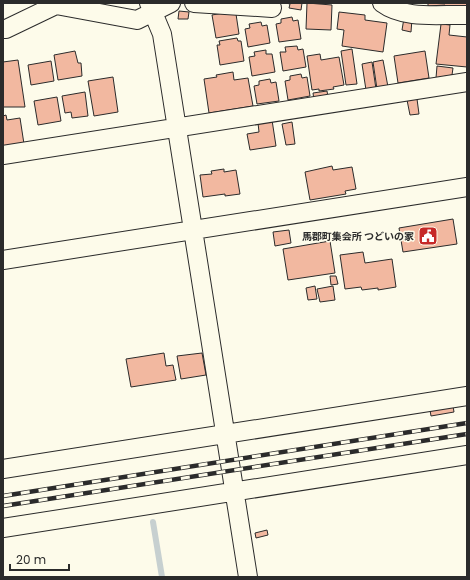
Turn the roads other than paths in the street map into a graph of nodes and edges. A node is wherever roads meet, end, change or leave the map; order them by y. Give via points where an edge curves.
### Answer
1 (171, 3) edge
2 (194, 3) edge
3 (382, 3) edge
4 (151, 8) edge
5 (272, 8) dead end
6 (467, 15) edge
7 (3, 29) edge
8 (467, 82) edge
9 (176, 128) junction
10 (3, 155) edge
11 (467, 187) edge
12 (193, 230) junction
13 (3, 260) edge
14 (467, 396) edge
15 (225, 434) junction
16 (467, 455) edge
17 (3, 469) edge
18 (234, 492) junction
19 (3, 528) edge
20 (248, 577) edge

1 - 4 street
2 - 5 street
3 - 6 street via 396,12 407,14
4 - 7 street via 137,20 56,6
4 - 9 street via 162,34
8 - 9 street
9 - 10 street
9 - 12 street
11 - 12 street
12 - 13 street
12 - 15 street
14 - 15 street
15 - 17 street
15 - 18 street
16 - 18 street
18 - 19 street
18 - 20 street

